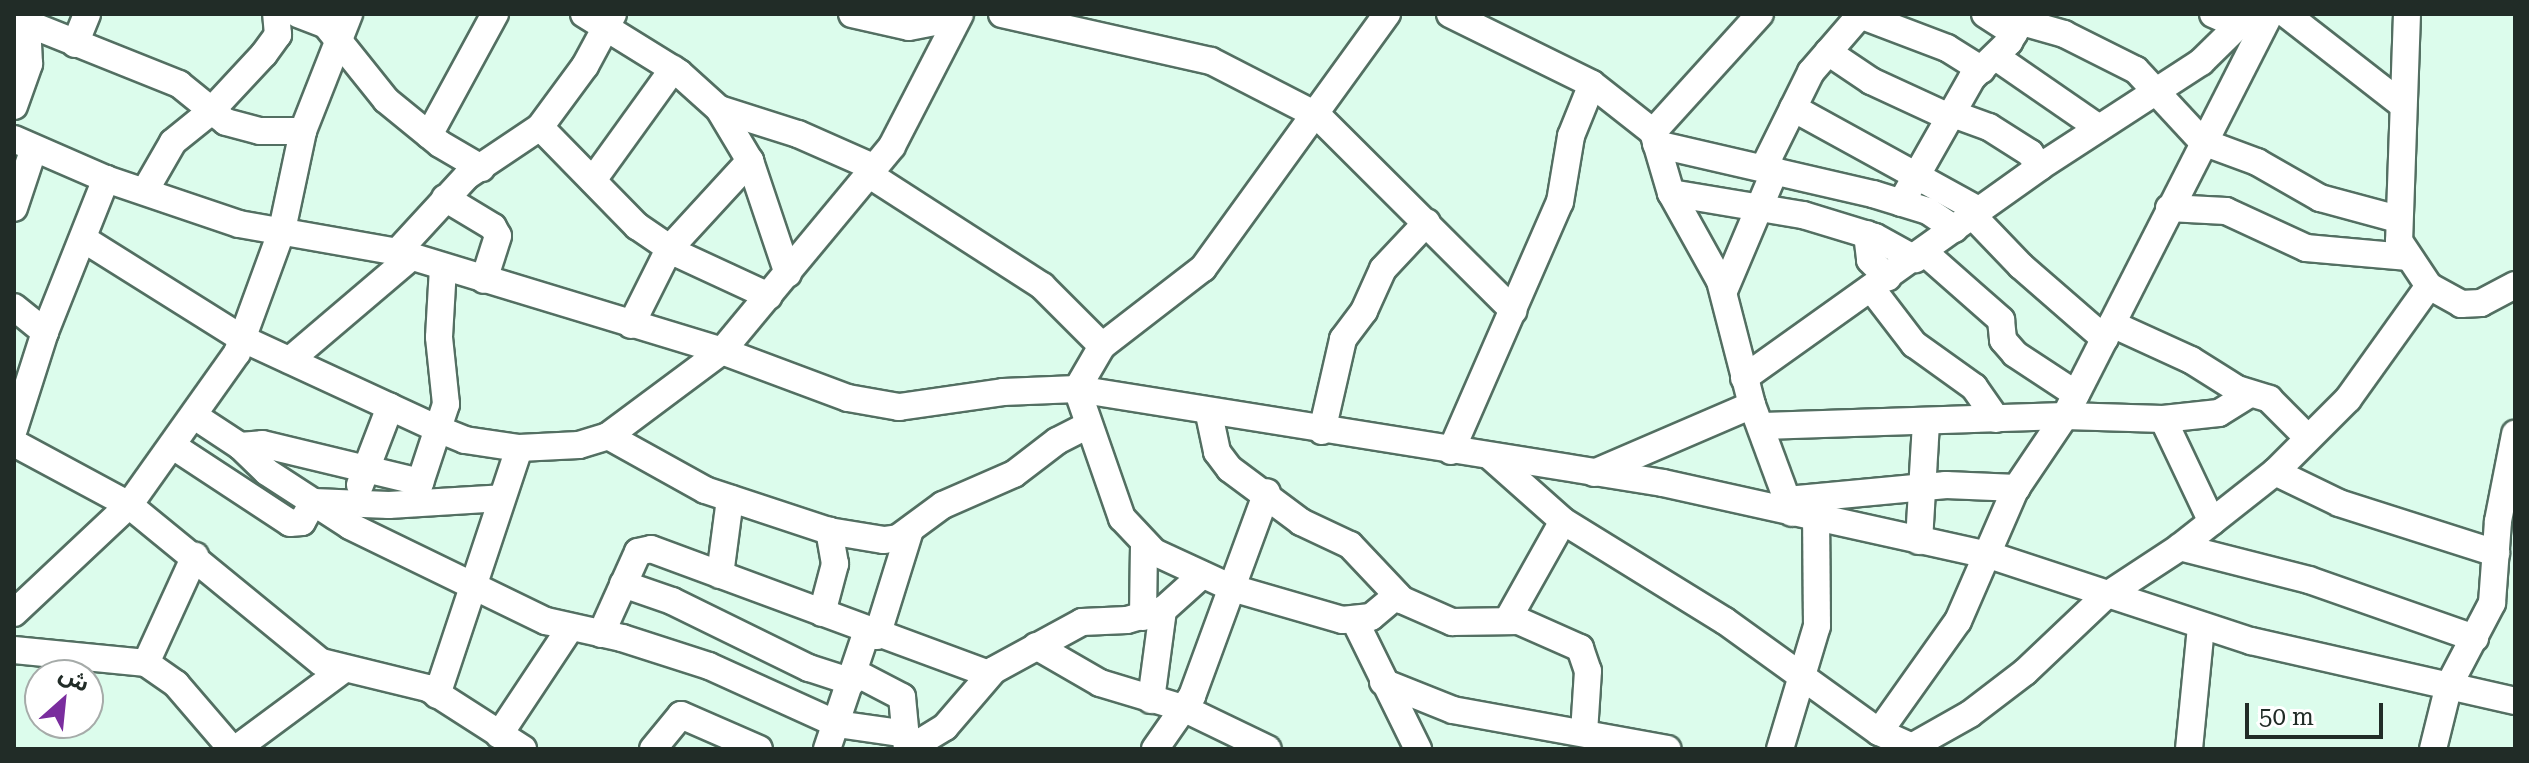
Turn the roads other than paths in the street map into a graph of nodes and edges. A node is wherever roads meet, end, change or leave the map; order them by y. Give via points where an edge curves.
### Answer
1 (87, 14) edge
2 (276, 14) edge
3 (298, 14) edge
4 (495, 14) edge
5 (852, 14) edge
6 (1002, 14) edge
7 (1387, 14) edge
8 (1450, 14) edge
9 (1760, 14) edge
10 (1860, 14) edge
11 (1985, 14) edge
12 (2213, 14) edge
13 (2270, 14) edge
14 (2286, 14) edge
15 (2407, 14) edge
16 (957, 16) edge
17 (600, 18) edge
18 (2244, 20) edge
19 (20, 21) edge
20 (334, 23) edge
21 (2020, 23) edge
22 (75, 44) junction
23 (1828, 52) junction
24 (1989, 64) junction
25 (673, 69) junction
26 (1592, 84) junction
27 (2155, 92) junction
28 (2403, 105) junction
29 (14, 106) edge
30 (1793, 108) junction
31 (719, 109) junction
32 (210, 112) junction
33 (1318, 116) junction
34 (1952, 116) junction
35 (540, 127) junction
36 (2099, 128) junction
37 (303, 131) junction
38 (429, 135) junction
39 (1655, 138) junction
40 (2203, 142) junction
41 (24, 143) edge
42 (750, 161) junction
43 (2039, 167) junction
44 (481, 168) junction
45 (1770, 169) junction
46 (872, 172) junction
47 (1920, 175) junction
48 (106, 179) junction
49 (593, 180) junction
50 (146, 189) junction
51 (1671, 193) junction
52 (445, 198) junction
53 (1896, 201) junction
54 (1757, 207) junction
55 (14, 208) edge
56 (2169, 208) junction
57 (1969, 218) junction
58 (2398, 219) junction
59 (1427, 222) junction
60 (282, 230) junction
61 (1871, 235) junction
62 (85, 240) junction
63 (669, 249) junction
64 (404, 254) junction
65 (1920, 255) junction
66 (2406, 257) junction
67 (443, 268) junction
68 (788, 274) junction
69 (484, 280) junction
70 (1880, 283) junction
71 (2429, 286) junction
72 (1724, 291) junction
73 (2511, 291) edge
74 (769, 296) junction
75 (14, 307) edge
76 (1514, 311) junction
77 (631, 325) junction
78 (45, 332) junction
79 (2108, 332) junction
80 (241, 338) junction
81 (1102, 346) junction
82 (722, 351) junction
83 (290, 360) junction
84 (1744, 378) junction
85 (1077, 389) junction
86 (2249, 394) junction
87 (2070, 405) junction
88 (390, 407) junction
89 (1209, 414) junction
90 (1757, 415) junction
91 (196, 417) junction
92 (1996, 419) junction
93 (2163, 419) junction
94 (1926, 422) junction
95 (1086, 426) junction
96 (14, 429) edge
97 (438, 429) junction
98 (1322, 431) junction
99 (2515, 434) edge
100 (608, 436) junction
101 (2308, 438) junction
102 (14, 443) edge
103 (173, 446) junction
104 (240, 446) junction
105 (519, 448) junction
106 (1451, 451) junction
107 (1491, 457) junction
108 (363, 471) junction
109 (2275, 472) junction
110 (1594, 473) junction
111 (1922, 488) junction
112 (2017, 488) junction
113 (417, 492) junction
114 (1267, 492) junction
115 (502, 498) junction
116 (730, 499) junction
117 (313, 502) junction
118 (355, 504) junction
119 (129, 505) junction
120 (1798, 511) junction
121 (1563, 521) junction
122 (2212, 522) junction
123 (910, 530) junction
124 (829, 531) junction
125 (1919, 541) junction
126 (1144, 546) junction
127 (2180, 547) junction
128 (2496, 553) junction
129 (1989, 555) junction
130 (195, 556) junction
131 (720, 575) junction
132 (1202, 575) junction
133 (623, 584) junction
134 (475, 586) junction
135 (1232, 588) junction
136 (1397, 595) junction
137 (2104, 597) junction
138 (14, 613) edge
139 (822, 613) junction
140 (1153, 614) junction
141 (1508, 619) junction
142 (1355, 621) junction
143 (2201, 626) junction
144 (570, 628) junction
145 (728, 629) junction
146 (872, 633) junction
147 (601, 634) junction
148 (2475, 638) junction
149 (1036, 646) junction
150 (14, 650) edge
151 (146, 663) junction
152 (712, 668) junction
153 (344, 669) junction
154 (989, 674) junction
155 (854, 678) junction
156 (1803, 680) junction
157 (1383, 682) junction
158 (2449, 685) junction
159 (437, 695) junction
160 (1151, 700) junction
161 (2515, 701) edge
162 (1183, 708) junction
163 (837, 724) junction
164 (1879, 732) junction
165 (1584, 733) junction
166 (499, 735) junction
167 (907, 744) edge
168 (1913, 748) edge
169 (234, 749) edge
170 (523, 749) edge
171 (653, 749) edge
172 (759, 749) edge
173 (827, 749) edge
174 (1155, 749) edge
175 (1268, 749) edge
176 (1418, 749) edge
177 (1667, 749) edge
178 (1780, 749) edge
179 (2189, 749) edge
180 (2433, 749) edge

1 - 22 street
2 - 32 street via 278,35
3 - 20 street
4 - 38 street
5 - 16 street via 909,27
6 - 33 street via 1211,61
7 - 33 street
8 - 26 street
9 - 39 street
10 - 23 street
10 - 24 street
11 - 21 street
12 - 18 street
13 - 40 street
14 - 28 street
15 - 28 street
16 - 46 street via 892,146
17 - 25 street
17 - 35 street via 585,66
18 - 27 street via 2201,62
19 - 22 street
19 - 29 street via 29,64
20 - 37 street
20 - 38 street via 386,100
21 - 24 street
21 - 27 street via 2064,34 2120,61
22 - 32 street via 179,84
23 - 30 street
23 - 34 street via 1871,81
24 - 34 street
24 - 36 street
25 - 31 street
25 - 49 street
26 - 39 street
26 - 76 street via 1571,136 1560,202
27 - 36 street
27 - 40 street
28 - 58 street via 2406,140
30 - 45 street
30 - 47 street
31 - 42 street
31 - 46 street via 798,134
32 - 37 street via 260,131
32 - 50 street via 173,142
33 - 59 street
33 - 81 street via 1203,268
34 - 43 street via 2013,141
34 - 47 street
35 - 44 street
35 - 49 street
36 - 43 street
37 - 60 street
38 - 44 street
39 - 45 street
39 - 51 street
40 - 56 street
40 - 58 street via 2257,162 2320,198
41 - 48 street
41 - 55 street
42 - 63 street
42 - 68 street
43 - 57 street
44 - 52 street
45 - 53 street
45 - 54 street
46 - 68 street
46 - 81 street via 1042,286
47 - 53 street
47 - 57 street
48 - 50 street
48 - 62 street
49 - 63 street via 637,226
50 - 60 street via 239,224
51 - 54 street
51 - 72 street
52 - 64 street
52 - 69 street via 493,227 498,236
53 - 57 street
53 - 61 street
54 - 61 street
54 - 72 street
56 - 66 street via 2226,211 2306,248
56 - 79 street
57 - 65 street
57 - 79 street via 2021,266
58 - 66 street
59 - 76 street
59 - 98 street via 1383,269 1364,311 1343,339
60 - 64 street
60 - 80 street
61 - 65 street
61 - 70 street via 1870,260
62 - 78 street
62 - 80 street
63 - 74 street
63 - 77 street
64 - 67 street
64 - 83 street
65 - 70 street
65 - 87 street via 2001,320 2003,340
66 - 71 street
67 - 69 street
67 - 97 street via 439,337 446,404
68 - 74 street
69 - 77 street
70 - 84 street
70 - 92 street via 1914,344 1974,387
71 - 73 street via 2461,304
71 - 101 street via 2348,399
72 - 84 street
74 - 82 street
75 - 78 street
76 - 106 street
77 - 82 street
78 - 96 street
79 - 86 street via 2191,360
79 - 87 street
80 - 83 street
80 - 91 street
81 - 85 street
82 - 85 street via 848,398 899,407
82 - 100 street
83 - 88 street
84 - 90 street
85 - 89 street
85 - 95 street
86 - 93 street via 2219,413
86 - 101 street via 2269,399
87 - 92 street
87 - 93 street
87 - 112 street
88 - 97 street
88 - 108 street
89 - 98 street
89 - 114 street via 1217,452 1230,469
90 - 94 street
90 - 110 street
90 - 120 street
91 - 103 street
91 - 104 street
92 - 94 street
93 - 122 street
94 - 111 street
95 - 123 street via 1014,474 943,505
95 - 126 street via 1107,464 1122,518
97 - 105 street
97 - 113 street
98 - 106 street
99 - 128 street
100 - 105 street via 579,445
100 - 116 street
101 - 109 street
102 - 119 street
103 - 117 street via 290,523 302,522
103 - 119 street
104 - 108 street via 262,444
104 - 117 street via 267,472
105 - 115 street
106 - 107 street
107 - 110 street
107 - 121 street
108 - 113 street
108 - 118 street
109 - 122 street
109 - 128 street via 2339,503
110 - 120 street
111 - 112 street
111 - 120 street
111 - 125 street
112 - 129 street
113 - 115 street
113 - 118 street
114 - 135 street
114 - 136 street via 1301,522 1350,545
115 - 134 street
116 - 124 street
116 - 131 street
117 - 118 street
117 - 134 street via 350,526
119 - 130 street
119 - 138 street
120 - 125 street
120 - 156 street via 1817,626
121 - 141 street
121 - 156 street via 1725,621
122 - 127 street
123 - 124 street via 884,540
123 - 146 street
124 - 139 street via 835,564
125 - 129 street
126 - 132 street
126 - 140 street
127 - 137 street
127 - 148 street via 2309,580
128 - 148 street via 2492,603
129 - 137 street
129 - 164 street via 1958,621
130 - 151 street
130 - 153 street via 294,642 321,662
131 - 133 street via 643,549
131 - 139 street
132 - 135 street
132 - 140 street
133 - 145 street
133 - 147 street
134 - 144 street
134 - 159 street
135 - 142 street
135 - 162 street via 1200,678
136 - 141 street via 1442,620
136 - 142 street via 1371,617
137 - 143 street
137 - 168 street via 2025,672
139 - 146 street
140 - 149 street via 1082,622
140 - 160 street
141 - 165 street via 1551,631 1584,655
142 - 157 street
143 - 158 street
143 - 179 street
144 - 147 street
144 - 166 street
145 - 152 street
145 - 155 street
146 - 154 street
146 - 155 street
147 - 152 street
148 - 158 street
149 - 154 street
149 - 160 street via 1100,683
150 - 151 street
151 - 169 street via 176,684
152 - 163 street
153 - 159 street via 428,688
153 - 169 street
154 - 167 street via 945,727
155 - 163 street
155 - 167 street via 902,697
156 - 164 street
156 - 178 street
157 - 165 street via 1453,710
157 - 176 street
158 - 161 street
158 - 180 street
159 - 166 street
160 - 162 street
162 - 174 street
162 - 175 street
163 - 167 street
163 - 173 street
164 - 168 street
165 - 177 street
166 - 170 street
171 - 172 street via 681,715

